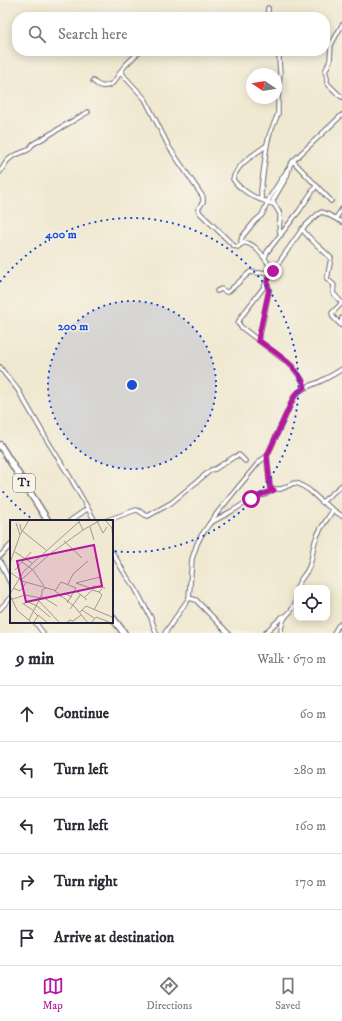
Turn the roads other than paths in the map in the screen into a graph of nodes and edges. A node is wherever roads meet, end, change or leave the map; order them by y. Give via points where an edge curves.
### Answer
1 (268, 8) dead end
2 (268, 12) edge
3 (342, 25) edge
4 (135, 56) edge
5 (279, 56) edge
6 (121, 71) junction
7 (93, 82) dead end
8 (342, 97) edge
9 (88, 112) dead end
10 (342, 115) edge
11 (267, 146) junction
12 (293, 162) junction
13 (290, 166) junction
14 (0, 172) edge
15 (316, 186) junction
16 (262, 200) junction
17 (331, 201) dead end
18 (268, 202) junction
19 (273, 204) junction
20 (342, 209) edge
21 (336, 218) junction
22 (342, 222) edge
23 (302, 229) junction
24 (281, 235) junction
25 (242, 244) junction
26 (265, 258) junction
27 (271, 273) junction
28 (267, 282) junction
29 (217, 291) dead end
30 (342, 303) edge
31 (342, 318) edge
32 (342, 326) edge
33 (258, 340) junction
34 (0, 367) edge
35 (342, 369) edge
36 (305, 387) junction
37 (0, 445) edge
38 (267, 456) junction
39 (245, 461) dead end
40 (342, 484) edge
41 (274, 490) junction
42 (322, 502) junction
43 (87, 509) junction
44 (333, 510) junction
45 (342, 516) edge
46 (46, 520) edge
47 (71, 520) edge
48 (94, 520) edge
49 (109, 520) edge
50 (209, 524) junction
51 (10, 546) edge
52 (113, 554) edge
53 (0, 556) edge
54 (0, 561) edge
55 (10, 583) edge
56 (298, 585) edge
57 (10, 598) edge
58 (189, 598) junction
59 (294, 606) edge
60 (0, 609) edge
61 (286, 616) junction
62 (113, 618) edge
63 (36, 623) edge
64 (342, 623) edge
65 (43, 633) edge
66 (124, 633) edge
67 (156, 633) edge
68 (165, 633) edge
69 (228, 633) edge
70 (265, 633) edge
71 (281, 633) edge
72 (334, 633) edge

1 - 2 street
3 - 8 street via 331,45 330,60 325,72 327,83
4 - 6 street
5 - 11 street via 278,114
6 - 7 street via 109,86
6 - 25 street via 145,99 169,147 203,197 199,207 200,213 234,246
9 - 14 street via 33,144 28,150 13,156
10 - 12 street
11 - 16 street
11 - 16 street via 242,164 233,179 241,188
12 - 13 street
12 - 15 street
13 - 18 street
13 - 19 street
15 - 17 street
15 - 24 street
16 - 18 street
18 - 19 street
18 - 25 street via 262,215 242,237
19 - 24 street via 279,213 278,227
20 - 21 street
21 - 22 street
21 - 23 street via 322,212
23 - 27 street
23 - 30 street via 331,258 326,279 334,285 333,293
24 - 26 street
25 - 26 street via 246,242
26 - 27 street
27 - 28 street
27 - 29 street via 250,272 228,292 221,289
28 - 33 street via 269,290
28 - 33 street via 238,323
30 - 32 street via 332,313
31 - 32 street
33 - 36 street via 292,366
34 - 43 street via 18,390
35 - 36 street
36 - 38 street via 294,397
37 - 46 highway, T1
38 - 41 street via 270,488
38 - 50 street via 259,462
39 - 49 street via 239,455 234,457 148,516 136,510
40 - 42 street
41 - 42 street via 299,484
41 - 50 street via 255,497
42 - 44 street
43 - 47 street
43 - 48 street
44 - 45 street
44 - 56 street via 317,535 310,566
50 - 58 street via 197,544 192,560
51 - 53 street
52 - 67 street via 135,588
54 - 55 street
57 - 60 street
58 - 68 street
58 - 69 street via 196,600
59 - 61 street
61 - 70 street via 280,618
61 - 71 street
62 - 66 highway
63 - 65 street
64 - 72 street

